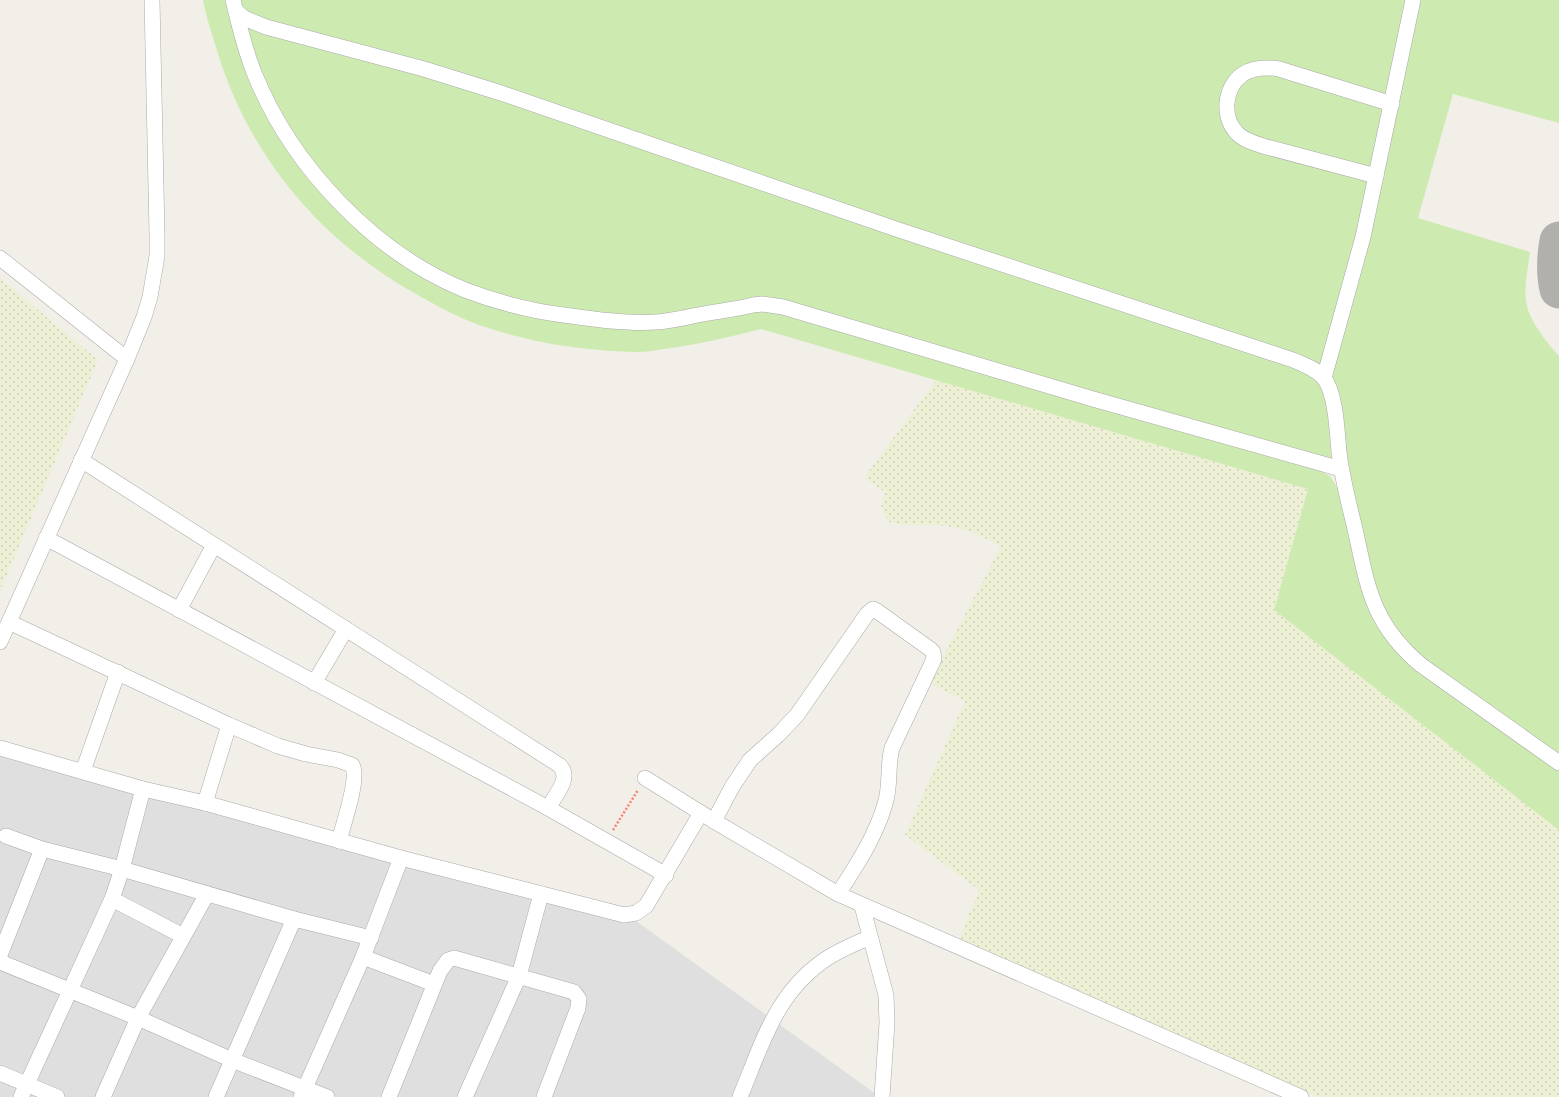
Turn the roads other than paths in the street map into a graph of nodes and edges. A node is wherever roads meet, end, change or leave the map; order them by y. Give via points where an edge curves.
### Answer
1 (152, 0) edge
2 (1413, 0) edge
3 (234, 6) edge
4 (1392, 104) junction
5 (1376, 176) junction
6 (0, 258) edge
7 (127, 359) junction
8 (1324, 378) junction
9 (81, 460) junction
10 (1341, 469) junction
11 (46, 538) junction
12 (214, 545) junction
13 (179, 610) junction
14 (9, 622) junction
15 (346, 629) junction
16 (0, 642) edge
17 (118, 672) junction
18 (314, 683) junction
19 (229, 725) junction
20 (0, 748) edge
21 (1559, 763) edge
22 (83, 771) junction
23 (645, 778) road end
24 (143, 789) junction
25 (205, 803) junction
26 (548, 808) junction
27 (707, 817) junction
28 (6, 836) dead end
29 (339, 841) junction
30 (42, 849) junction
31 (401, 858) junction
32 (122, 869) junction
33 (666, 875) junction
34 (207, 894) junction
35 (541, 894) junction
36 (838, 894) junction
37 (112, 899) junction
38 (862, 906) junction
39 (294, 919) junction
40 (183, 936) junction
41 (870, 937) junction
42 (371, 938) junction
43 (0, 955) edge
44 (363, 957) junction
45 (0, 962) edge
46 (519, 976) junction
47 (434, 984) junction
48 (70, 990) junction
49 (138, 1018) junction
50 (232, 1060) junction
51 (0, 1073) edge
52 (24, 1090) edge
53 (303, 1093) edge
54 (57, 1097) edge
55 (103, 1097) edge
56 (216, 1097) edge
57 (327, 1097) edge
58 (389, 1097) edge
59 (465, 1097) edge
60 (544, 1097) edge
61 (740, 1097) edge
62 (882, 1097) edge
63 (1301, 1097) edge

1 - 7 street via 157,256 148,304
2 - 4 street
3 - 8 street via 244,18 266,27 424,69 501,93 896,229 1292,360 1311,368
3 - 10 street via 255,76 272,112 313,173 339,201 387,244 404,257 464,289 534,310 597,320 671,320 753,305 783,307
4 - 5 street
4 - 5 street via 1267,67 1254,69 1243,75 1233,85 1226,105 1230,123 1238,134 1248,140
5 - 8 street via 1363,237
6 - 7 street
7 - 9 street
8 - 10 street via 1334,409
9 - 11 street
9 - 12 street
10 - 21 street via 1370,592 1382,622 1394,639 1421,665
11 - 13 street
11 - 14 street
12 - 13 street
12 - 15 street
13 - 18 street
14 - 16 street
14 - 17 street
15 - 18 street
15 - 26 street via 562,768 565,779
17 - 19 street
17 - 22 street
18 - 26 street
19 - 25 street
19 - 29 street via 294,751 352,765 355,772 353,786
20 - 22 street
22 - 24 street
23 - 27 street
24 - 25 street
24 - 32 street
25 - 29 street
26 - 33 street
27 - 33 street
27 - 36 street
27 - 36 street via 750,760 797,715 867,614 873,609 877,611 930,649 934,660 892,748 886,803 867,847
28 - 30 street
29 - 31 street
30 - 32 street
30 - 43 street
31 - 35 street
31 - 42 street
32 - 34 street
32 - 37 street
33 - 35 street via 646,906 630,914 619,914
34 - 39 street
34 - 40 street
35 - 46 street
36 - 38 street
37 - 40 street
37 - 48 street
38 - 41 street
38 - 63 street
39 - 42 street
39 - 50 street
40 - 49 street
41 - 61 street via 828,958 788,994 772,1022
41 - 62 street via 882,977 887,1008
42 - 44 street
44 - 47 street
44 - 53 street
45 - 48 street
46 - 47 street via 451,958
46 - 59 street
46 - 60 street via 574,992 579,999 578,1008
47 - 58 street
48 - 49 street
48 - 52 street
49 - 50 street
49 - 55 street
50 - 53 street
50 - 56 street
51 - 52 street
52 - 54 street
53 - 57 street

